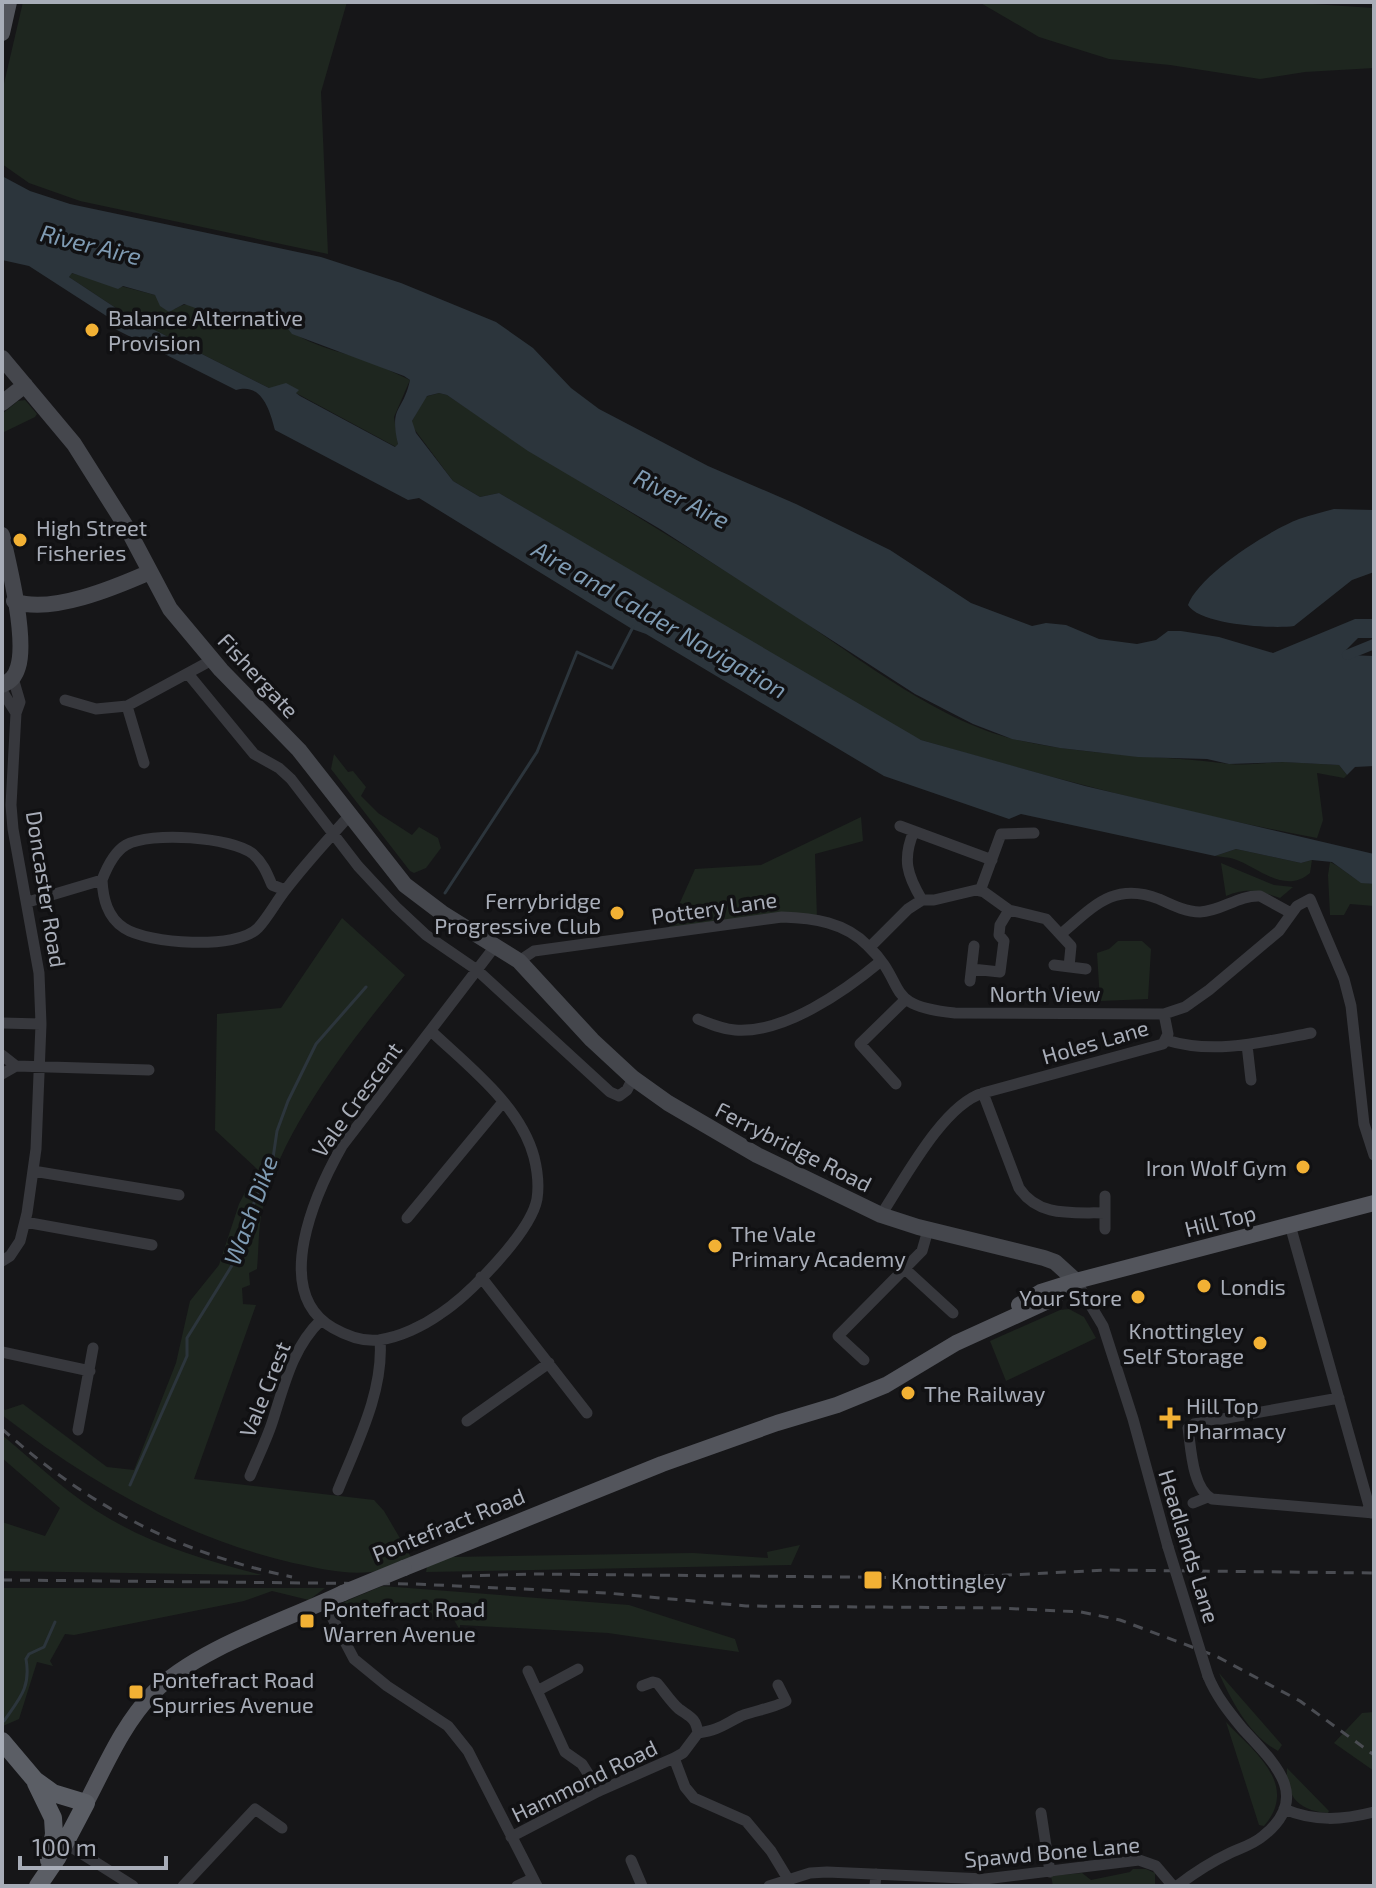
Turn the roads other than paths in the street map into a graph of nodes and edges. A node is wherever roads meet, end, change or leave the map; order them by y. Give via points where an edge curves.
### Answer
1 (9, 2) edge
2 (2, 33) edge
3 (2, 358) edge
4 (25, 385) junction
5 (2, 403) edge
6 (2, 535) edge
7 (6, 569) edge
8 (150, 572) junction
9 (14, 601) junction
10 (36, 604) junction
11 (18, 622) junction
12 (212, 660) junction
13 (189, 675) junction
14 (6, 685) edge
15 (65, 700) dead end
16 (127, 706) junction
17 (8, 755) edge
18 (144, 763) dead end
19 (351, 814) junction
20 (900, 826) dead end
21 (914, 831) junction
22 (1034, 833) dead end
23 (332, 834) junction
24 (992, 860) junction
25 (269, 878) junction
26 (102, 880) junction
27 (285, 890) junction
28 (980, 891) junction
29 (922, 900) junction
30 (28, 902) junction
31 (1009, 910) junction
32 (269, 912) junction
33 (1291, 913) junction
34 (1061, 934) junction
35 (496, 945) junction
36 (974, 946) dead end
37 (870, 947) junction
38 (519, 961) junction
39 (881, 961) junction
40 (1054, 965) dead end
41 (1069, 967) junction
42 (1086, 969) dead end
43 (477, 970) junction
44 (535, 975) joint
45 (905, 1000) junction
46 (1164, 1014) junction
47 (698, 1019) dead end
48 (2, 1023) edge
49 (41, 1024) junction
50 (431, 1031) junction
51 (1311, 1033) dead end
52 (1166, 1040) junction
53 (1247, 1045) junction
54 (2, 1055) edge
55 (16, 1066) junction
56 (40, 1067) junction
57 (149, 1070) dead end
58 (2, 1074) edge
59 (633, 1078) junction
60 (1251, 1080) dead end
61 (896, 1084) dead end
62 (983, 1093) junction
63 (503, 1102) junction
64 (1373, 1148) edge
65 (33, 1171) junction
66 (179, 1195) dead end
67 (1105, 1196) dead end
68 (1374, 1203) edge
69 (1105, 1213) junction
70 (881, 1215) junction
71 (407, 1218) dead end
72 (25, 1222) junction
73 (1290, 1225) junction
74 (1105, 1229) dead end
75 (928, 1230) junction
76 (152, 1245) dead end
77 (2, 1261) edge
78 (905, 1269) junction
79 (481, 1277) junction
80 (1076, 1281) junction
81 (953, 1313) dead end
82 (321, 1320) junction
83 (380, 1340) junction
84 (93, 1348) dead end
85 (2, 1352) edge
86 (864, 1360) dead end
87 (549, 1363) junction
88 (90, 1371) junction
89 (1339, 1398) junction
90 (587, 1413) dead end
91 (467, 1421) dead end
92 (78, 1430) dead end
93 (250, 1476) dead end
94 (338, 1490) dead end
95 (1210, 1498) junction
96 (1193, 1503) dead end
97 (1372, 1513) edge
98 (324, 1602) junction
99 (578, 1669) dead end
100 (528, 1671) dead end
101 (778, 1685) dead end
102 (642, 1686) dead end
103 (537, 1691) junction
104 (698, 1733) junction
105 (2, 1741) edge
106 (674, 1758) junction
107 (35, 1780) junction
108 (599, 1791) junction
109 (47, 1803) junction
110 (1284, 1809) junction
111 (82, 1811) junction
112 (1374, 1812) edge
113 (1041, 1813) dead end
114 (282, 1828) dead end
115 (511, 1837) junction
116 (65, 1843) junction
117 (631, 1860) dead end
118 (1050, 1872) junction
119 (43, 1878) edge
120 (788, 1879) junction
121 (876, 1880) edge
122 (534, 1882) edge
123 (133, 1886) edge
124 (183, 1886) edge
125 (517, 1886) edge
126 (642, 1886) edge
127 (769, 1886) edge
128 (1175, 1886) edge

1 - 2 main road
3 - 4 main road, Fishergate
4 - 5 main road
4 - 8 main road, Fishergate via 74,444
6 - 7 main road, Doncaster Road
7 - 9 main road, Doncaster Road
8 - 10 main road via 102,592
8 - 12 main road, Fishergate via 170,609
9 - 10 main road
9 - 11 main road, Doncaster Road
10 - 11 main road
11 - 14 main road, Doncaster Road via 19,666
12 - 13 street
12 - 19 main road, Fishergate via 294,744
13 - 16 street
13 - 23 street via 254,754 291,779
14 - 17 street, Doncaster Road via 20,702
15 - 16 street via 96,709
16 - 18 street
17 - 30 street, Doncaster Road via 13,829
19 - 23 street
19 - 35 main road, Fishergate via 405,885
20 - 21 street
21 - 24 street
21 - 29 street via 906,848 907,864
22 - 24 street via 1001,834
23 - 27 street
23 - 43 street via 396,907
24 - 28 street
25 - 26 street via 242,847 146,838 125,845
25 - 27 street
25 - 32 street
26 - 30 street
26 - 32 street via 108,910 122,927 144,937 226,942 258,928
27 - 32 street
28 - 29 street
28 - 31 street
29 - 37 street
30 - 49 street, Doncaster Road
31 - 34 street via 1046,919
31 - 36 street via 1000,925 1000,972 971,975
33 - 34 street via 1251,895 1220,909 1197,912 1150,895 1118,894 1100,900
33 - 46 street, Holes Lane via 1279,931 1209,990
33 - 64 street, Holes Lane via 1310,899 1344,979 1364,1124
34 - 41 street via 1071,946
35 - 38 main road, Fishergate
35 - 43 street, Vale Crescent
37 - 38 street, Pottery Lane via 817,919 782,917 534,951
37 - 39 street, Pottery Lane
38 - 44 main road, Fishergate
39 - 45 street, Pottery Lane
39 - 47 street via 837,995 787,1019 740,1030
40 - 41 street
41 - 42 street
43 - 50 street, Vale Crescent
43 - 59 street via 610,1092 619,1096
44 - 59 main road, Ferrybridge Road
45 - 46 street, North View via 926,1010 955,1013
45 - 61 street via 860,1044
46 - 52 street, Holes Lane
48 - 49 street
49 - 56 street, Doncaster Road
50 - 63 street, Vale Crescent
50 - 82 street, Vale Crescent via 323,1178 302,1262 308,1301
51 - 53 street
52 - 53 street
52 - 62 street, Holes Lane
53 - 60 street
54 - 55 street
55 - 56 street
55 - 58 street
56 - 57 street
56 - 65 street, Doncaster Road
59 - 70 main road, Ferrybridge Road via 757,1155
62 - 69 street via 1027,1201 1059,1212
62 - 70 street, Holes Lane via 966,1101 936,1132
63 - 71 street
63 - 79 street, Vale Crescent via 534,1157 537,1201 509,1248
65 - 66 street
65 - 72 street, Doncaster Road
67 - 69 street
68 - 73 main road, Hill Top
69 - 74 street
70 - 75 main road, Ferrybridge Road
72 - 76 street
72 - 77 street, Doncaster Road via 20,1241
73 - 80 main road, Hill Top
73 - 89 street
75 - 78 street via 922,1251
75 - 80 main road, Ferrybridge Road via 1044,1258
78 - 81 street
78 - 86 street via 838,1336
79 - 83 street, Vale Crescent via 441,1313
79 - 87 street
80 - 98 main road, Pontefract Road, bridge via 1048,1301 978,1332 886,1385 662,1464
80 - 110 street, Headlands Lane, bridge via 1103,1326 1208,1676 1226,1707 1282,1774
82 - 83 street via 349,1337
82 - 93 street, Vale Crest via 284,1380
83 - 94 street via 379,1375
84 - 88 street
85 - 88 street
87 - 90 street
87 - 91 street
88 - 92 street
89 - 95 street via 1199,1421 1188,1428 1199,1482
89 - 97 street
95 - 96 street
95 - 97 street
98 - 111 main road, Pontefract Road via 172,1675 124,1731
98 - 115 street via 354,1659 448,1726 468,1751
99 - 103 street
100 - 103 street
101 - 104 street via 786,1701 718,1730
102 - 104 street via 657,1683 690,1714
103 - 108 street via 565,1752 582,1764
104 - 106 street
105 - 107 highway
106 - 108 street, Hammond Road
106 - 120 street via 694,1798 746,1821
107 - 109 highway
107 - 111 highway
108 - 115 street, Hammond Road
109 - 111 highway via 55,1810
109 - 119 highway via 54,1834
110 - 112 street via 1312,1819
110 - 128 street via 1262,1838
111 - 116 highway, Pontefract Road
113 - 118 street
114 - 124 street via 255,1809
115 - 122 street
116 - 119 highway, Pontefract Road
116 - 123 street
117 - 126 street
118 - 121 street, Spawd Bone Lane
118 - 128 street, Spawd Bone Lane via 1144,1860
120 - 121 street, Spawd Bone Lane via 827,1872
120 - 127 street, Spawd Bone Lane
122 - 125 street

